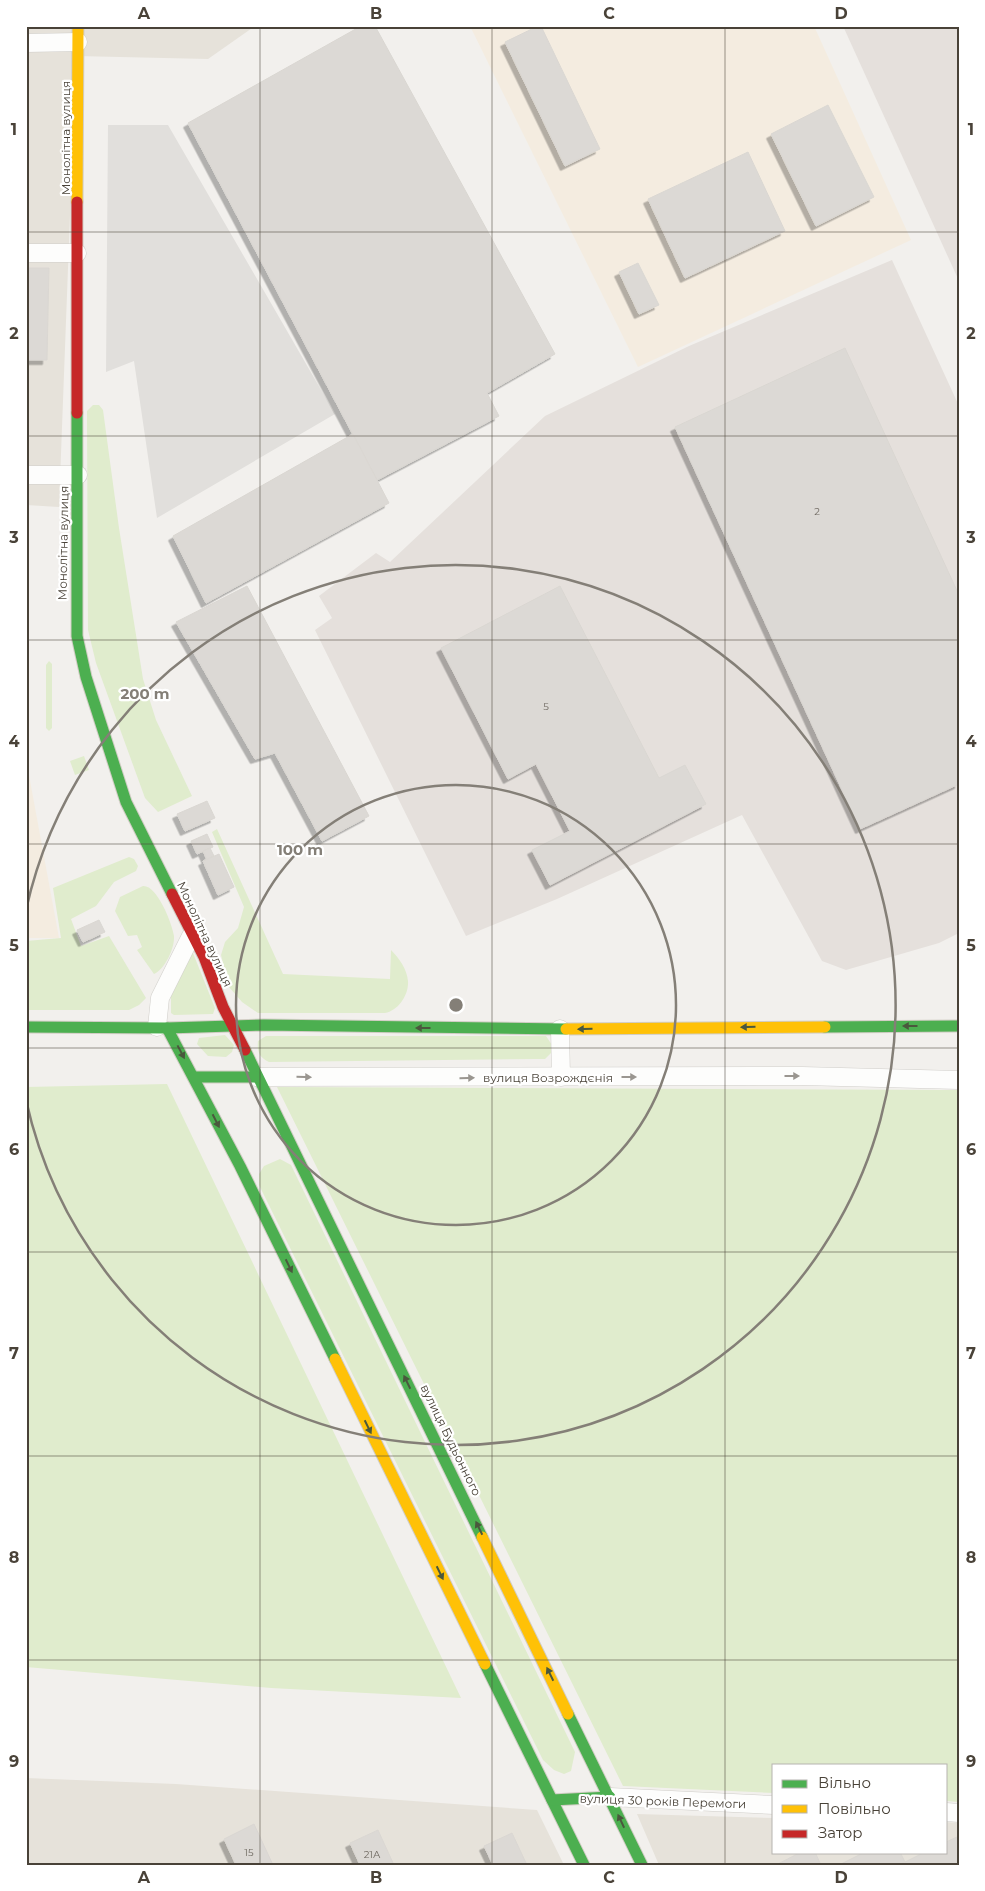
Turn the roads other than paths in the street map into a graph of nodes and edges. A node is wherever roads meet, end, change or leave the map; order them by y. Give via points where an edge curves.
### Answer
1 (78, 34) edge
2 (26, 43) edge
3 (26, 253) edge
4 (77, 253) junction
5 (26, 475) edge
6 (78, 475) junction
7 (191, 936) junction
8 (959, 1026) edge
9 (26, 1027) edge
10 (235, 1027) junction
11 (162, 1028) junction
12 (560, 1029) junction
13 (194, 1077) junction
14 (256, 1077) junction
15 (561, 1077) junction
16 (959, 1080) edge
17 (610, 1798) junction
18 (552, 1800) junction
19 (772, 1805) edge
20 (584, 1865) edge
21 (642, 1865) edge

1 - 2 street
1 - 4 main road, Монолітна вулиця
3 - 4 street
4 - 6 main road, Монолітна вулиця
5 - 6 street
6 - 7 main road, Монолітна вулиця via 76,616 80,655 126,802
7 - 10 main road, Монолітна вулиця via 204,957 223,1007
7 - 11 street via 160,998
8 -> 12 main road
9 - 11 main road
10 - 11 main road
12 -> 10 main road
10 - 14 main road, вулиця Будьонного
11 -> 13 main road
12 - 15 street
13 - 14 main road, вулиця Возрождєнія
13 -> 18 main road
14 -> 15 street, вулиця Возрождєнія
17 -> 14 main road, вулиця Будьонного
15 -> 16 street, вулиця Возрождєнія via 802,1076
17 - 18 main road, вулиця 30 років Перемоги
17 - 19 street, вулиця 30 років Перемоги
21 -> 17 main road, вулиця Будьонного
18 - 20 main road

